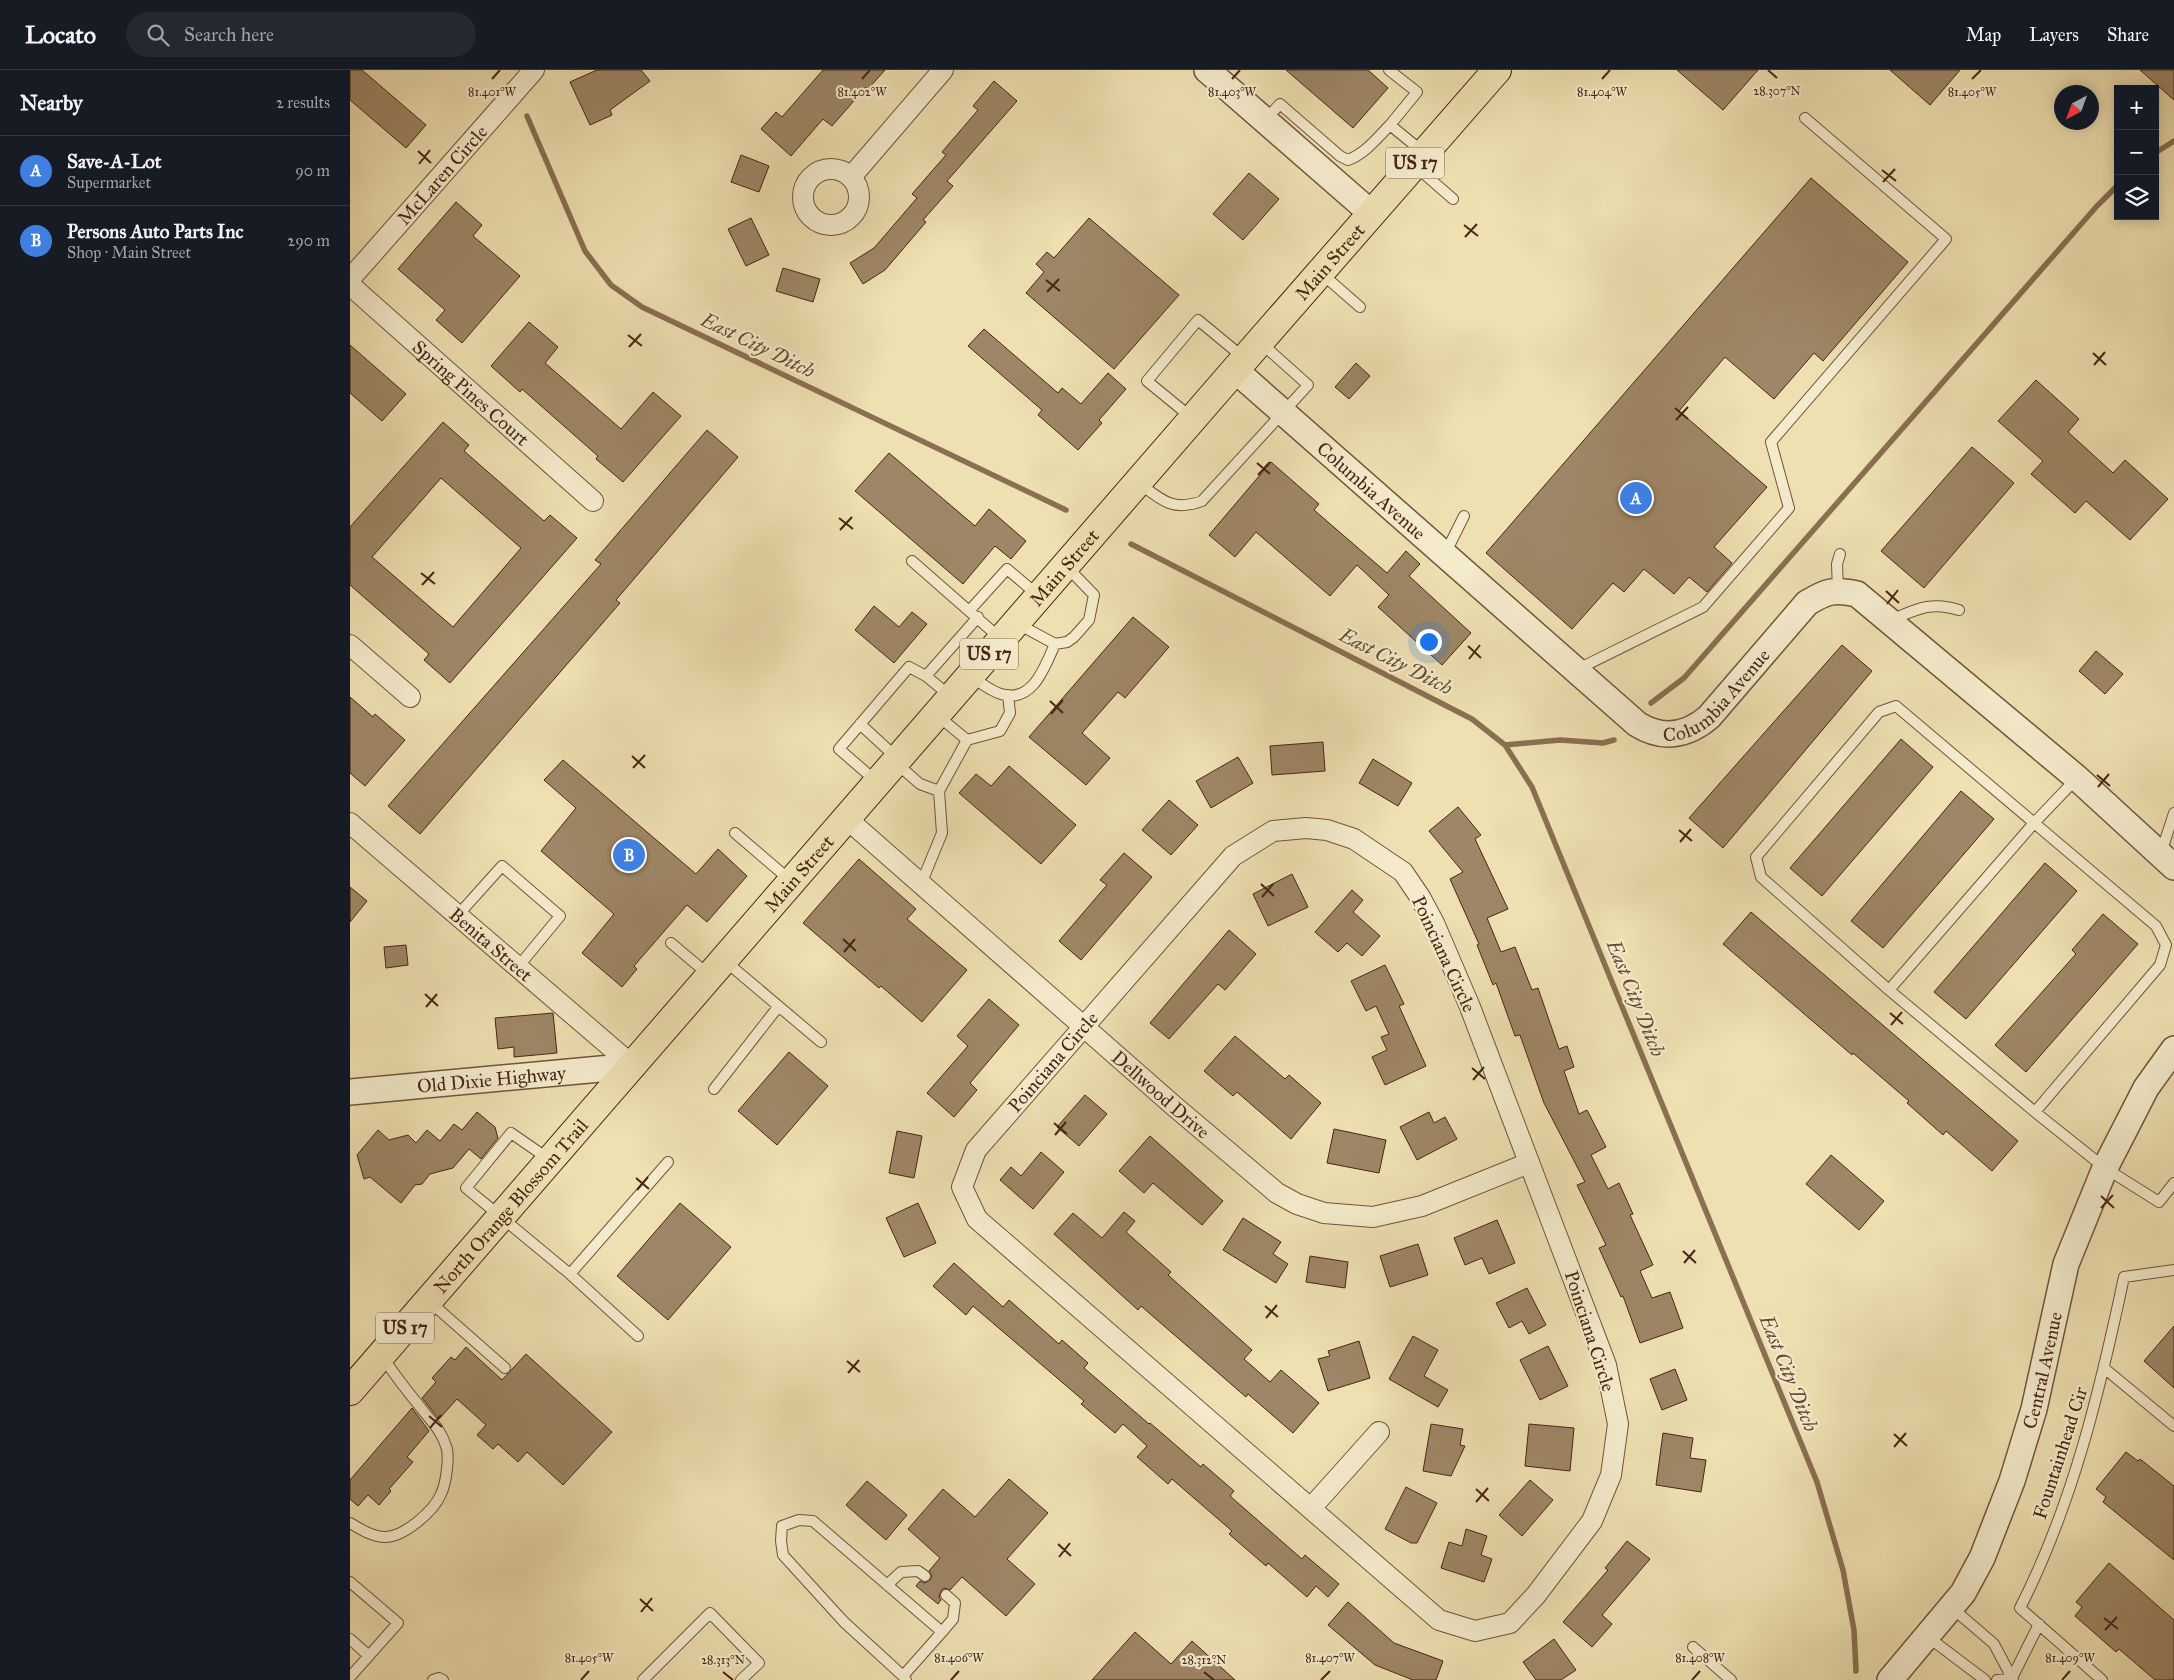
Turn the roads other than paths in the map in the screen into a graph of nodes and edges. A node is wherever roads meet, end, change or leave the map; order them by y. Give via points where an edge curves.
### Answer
1 (534, 70) edge
2 (943, 70) edge
3 (1208, 70) edge
4 (1388, 70) edge
5 (1497, 70) edge
6 (1805, 118) dead end
7 (1390, 125) junction
8 (1418, 159) junction
9 (1329, 162) junction
10 (851, 177) dead end
11 (1453, 200) dead end
12 (1371, 213) junction
13 (1320, 272) junction
14 (350, 279) edge
15 (350, 285) edge
16 (1360, 307) dead end
17 (1246, 356) junction
18 (1284, 413) junction
19 (1193, 419) junction
20 (1138, 482) junction
21 (593, 501) dead end
22 (1464, 516) dead end
23 (1444, 554) junction
24 (1840, 554) dead end
25 (912, 561) dead end
26 (1066, 566) junction
27 (1838, 590) junction
28 (1040, 596) junction
29 (970, 610) junction
30 (1959, 610) dead end
31 (978, 617) junction
32 (1890, 620) junction
33 (1009, 631) junction
34 (1055, 644) junction
35 (350, 645) edge
36 (1576, 670) junction
37 (926, 676) junction
38 (970, 676) junction
39 (1008, 695) junction
40 (410, 697) dead end
41 (944, 706) junction
42 (860, 724) junction
43 (967, 740) junction
44 (896, 760) junction
45 (2077, 778) junction
46 (877, 782) junction
47 (939, 791) junction
48 (2174, 813) edge
49 (846, 818) junction
50 (350, 823) edge
51 (2034, 823) junction
52 (735, 833) dead end
53 (2167, 860) edge
54 (792, 881) junction
55 (921, 884) junction
56 (458, 915) junction
57 (671, 943) dead end
58 (518, 967) junction
59 (717, 968) junction
60 (1890, 990) junction
61 (778, 1007) junction
62 (1084, 1028) junction
63 (821, 1042) dead end
64 (2174, 1048) edge
65 (633, 1066) junction
66 (714, 1089) dead end
67 (350, 1092) edge
68 (2035, 1112) junction
69 (550, 1161) junction
70 (668, 1162) dead end
71 (1530, 1163) junction
72 (2105, 1168) junction
73 (2174, 1183) edge
74 (502, 1216) junction
75 (2174, 1270) edge
76 (570, 1274) junction
77 (429, 1301) junction
78 (638, 1336) dead end
79 (381, 1356) junction
80 (505, 1368) dead end
81 (2104, 1368) junction
82 (350, 1391) edge
83 (2174, 1426) edge
84 (1379, 1432) dead end
85 (1310, 1508) junction
86 (350, 1523) edge
87 (925, 1576) dead end
88 (350, 1582) edge
89 (887, 1585) junction
90 (946, 1595) dead end
91 (1951, 1607) junction
92 (2039, 1624) junction
93 (942, 1632) junction
94 (1928, 1637) junction
95 (350, 1639) edge
96 (1693, 1647) dead end
97 (369, 1656) junction
98 (352, 1670) edge
99 (905, 1678) edge
100 (433, 1680) edge
101 (443, 1680) edge
102 (643, 1680) edge
103 (741, 1680) edge
104 (1731, 1680) edge
105 (1890, 1680) edge
106 (1985, 1680) edge
107 (1997, 1680) edge
108 (2012, 1680) edge
109 (2102, 1680) edge

1 - 14 street, McLaren Circle
2 - 10 street
3 - 9 street via 1265,120
4 - 7 lane via 1417,92
5 - 8 main road, Main Street / US 17
6 - 36 lane via 1946,239 1771,442 1789,508 1703,607
7 - 8 lane
7 - 9 lane via 1357,157
8 - 11 lane
8 - 12 main road, Main Street / US 17
9 - 12 street
12 - 13 main road, Main Street / US 17
13 - 16 lane
13 - 17 main road, Main Street / US 17
15 - 21 street, Spring Pines Court
17 - 18 street, Columbia Avenue
17 - 18 lane via 1308,385
17 - 19 main road, Main Street / US 17
17 - 19 lane via 1198,320 1146,381
18 - 20 lane via 1202,501 1191,505 1166,504
18 - 23 street, Columbia Avenue
19 - 20 main road, Main Street / US 17
20 - 26 main road, Main Street / US 17
22 - 23 lane
23 - 36 street, Columbia Avenue
24 - 27 lane
25 - 29 lane
26 - 28 main road, Main Street / US 17
26 - 34 lane via 1094,595 1089,620 1067,642
27 - 32 street via 1857,594
27 - 36 street, Columbia Avenue via 1825,592 1807,603 1709,717 1687,731 1665,734 1647,730
28 - 29 lane via 1007,569
28 - 33 main road, Main Street / US 17
29 - 31 lane
30 - 32 lane via 1943,605 1926,606
31 - 33 lane
31 - 37 lane
32 - 45 street
33 - 34 lane
33 - 38 main road, Main Street / US 17
34 - 39 lane via 1029,690
35 - 40 street
37 - 41 lane
37 - 42 lane via 909,667
38 - 39 lane via 1000,694
38 - 41 main road, Main Street / US 17
39 - 43 lane via 1010,713 1000,731
41 - 43 lane
41 - 44 main road, Main Street / US 17
42 - 44 lane
42 - 46 lane via 839,749
43 - 47 lane
44 - 46 main road, Main Street / US 17
44 - 47 lane via 920,784
45 - 51 lane
45 - 53 street
46 - 49 main road, Main Street / US 17
47 - 55 lane via 942,833
48 - 53 lane
49 - 54 main road, Main Street / US 17
49 - 55 street, Dellwood Drive
50 - 56 street, Benita Street
51 - 60 lane
51 - 60 lane via 1896,706 1879,712 1756,857 1762,877
51 - 68 lane via 2156,926 2166,945 2160,965
52 - 54 lane
54 - 59 main road, Main Street / US 17
55 - 62 street, Dellwood Drive
56 - 58 street, Benita Street
56 - 58 lane via 502,866 560,916
57 - 59 lane
58 - 65 street, Benita Street
59 - 61 lane via 750,980
59 - 65 main road, Main Street / US 17
60 - 68 lane
61 - 63 lane
61 - 66 lane
62 - 71 street, Dellwood Drive via 1277,1193 1324,1213 1373,1217 1422,1206
62 - 71 street, Poinciana Circle via 1233,856 1273,831 1327,830 1354,839 1403,872 1420,897 1470,1007
62 - 85 street, Poinciana Circle via 976,1150 962,1187 977,1219
64 - 72 street, Central Avenue via 2146,1088
65 - 67 street, Old Dixie Highway
65 - 69 main road, North Orange Blossom Trail / US 17
68 - 72 lane
69 - 74 main road, North Orange Blossom Trail / US 17
69 - 74 lane via 511,1133 466,1188
70 - 76 lane
71 - 85 street, Poinciana Circle via 1606,1366 1618,1424 1611,1475 1592,1521 1536,1595 1510,1623 1475,1631 1438,1620
72 - 73 lane via 2159,1202
72 - 91 street, Central Avenue via 2066,1264 2034,1408 2012,1481 1982,1558 1963,1593
74 - 76 lane
74 - 77 main road, North Orange Blossom Trail / US 17
75 - 81 lane, Fountainhead Cir via 2124,1277
76 - 78 lane
77 - 79 main road, North Orange Blossom Trail / US 17
77 - 80 lane
79 - 82 main road, North Orange Blossom Trail / US 17
79 - 86 lane via 438,1428 447,1448 445,1483 440,1496 419,1520 402,1533 385,1537 365,1532
81 - 83 lane
81 - 92 lane, Fountainhead Cir via 2072,1484 2020,1608
84 - 85 street
87 - 89 lane via 918,1571 901,1572
88 - 97 lane via 398,1623
89 - 93 lane
89 - 99 lane via 813,1521 799,1520 782,1526 783,1556 844,1622
90 - 93 lane via 955,1603 953,1619
91 - 94 street, Central Avenue
91 - 108 lane via 1994,1644
92 - 108 lane
92 - 109 lane, Fountainhead Cir
93 - 99 lane
94 - 105 street, Central Avenue
94 - 106 lane
95 - 97 lane
96 - 104 lane
97 - 98 lane
100 - 101 lane
102 - 103 lane via 710,1613 759,1663
107 - 108 lane

